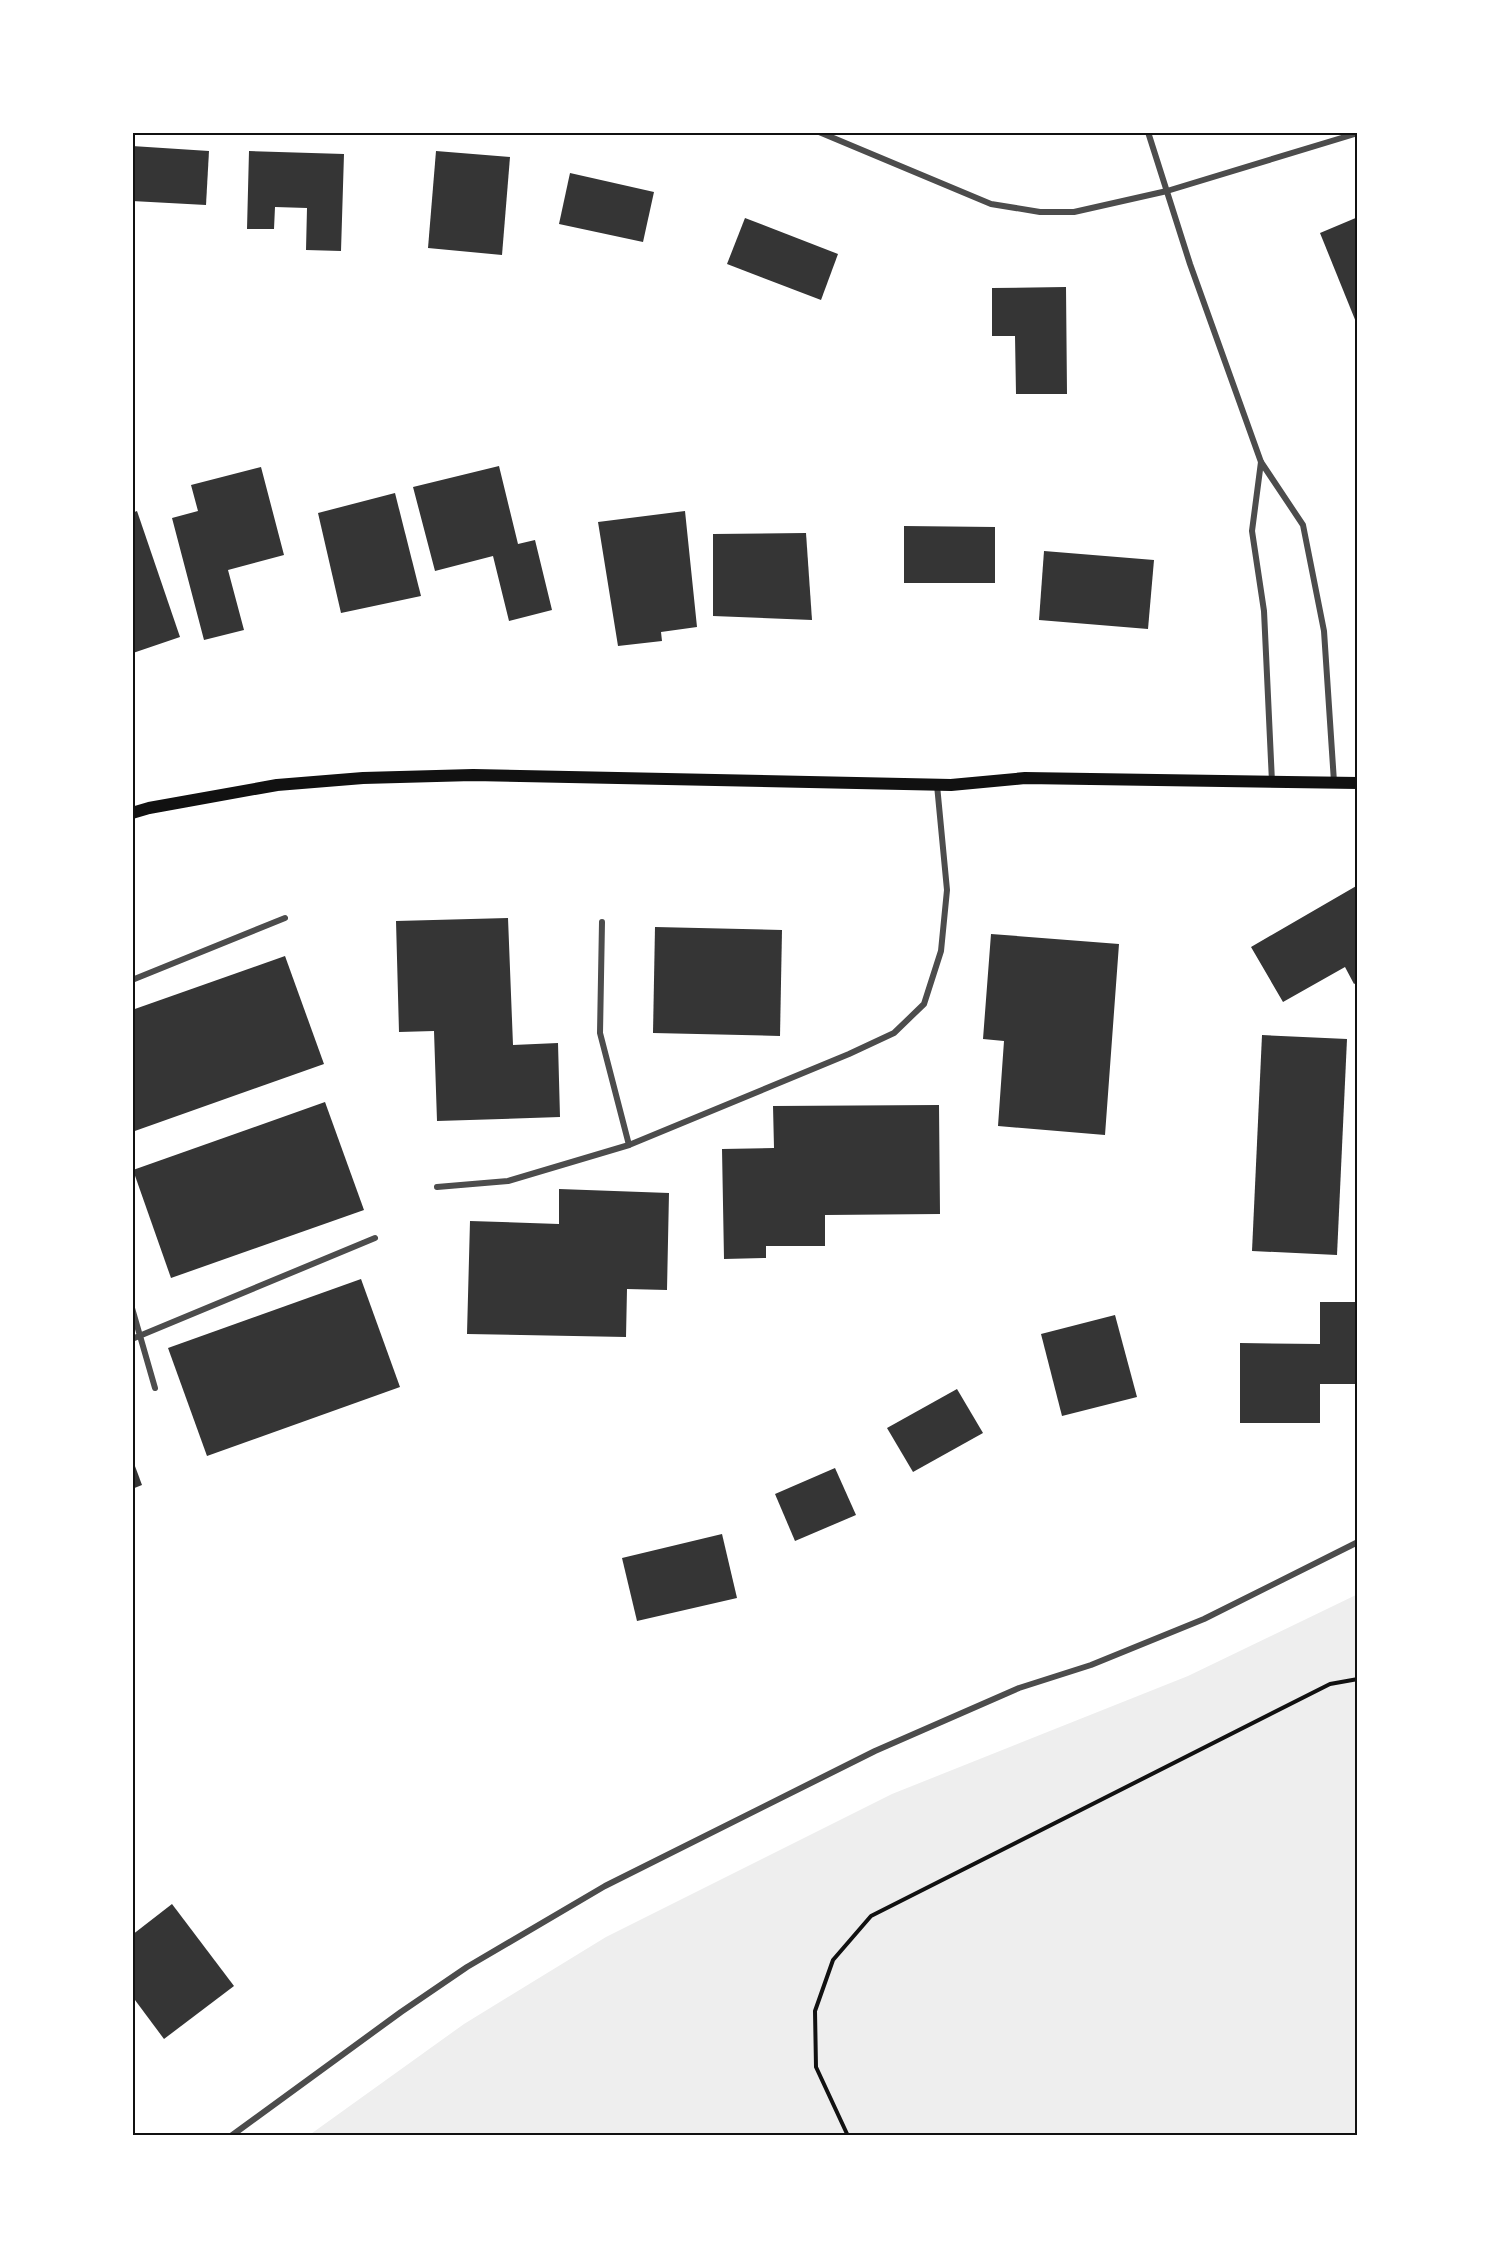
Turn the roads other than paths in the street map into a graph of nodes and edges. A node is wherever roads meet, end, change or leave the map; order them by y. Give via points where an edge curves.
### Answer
1 (819, 132) edge
2 (1148, 132) edge
3 (1358, 133) edge
4 (1167, 191) junction
5 (1261, 462) junction
6 (1272, 782) junction
7 (1334, 783) junction
8 (1358, 783) edge
9 (936, 785) junction
10 (132, 813) edge
11 (285, 918) dead end
12 (602, 921) dead end
13 (132, 980) edge
14 (629, 1145) junction
15 (437, 1187) dead end
16 (375, 1238) dead end
17 (132, 1308) edge
18 (141, 1336) junction
19 (132, 1339) edge
20 (155, 1388) dead end
21 (1358, 1542) edge
22 (231, 2136) edge

1 - 4 street via 991,204 1030,211 1074,212
2 - 4 street
3 - 4 street
4 - 5 street
5 - 6 street via 1252,531 1264,610
5 - 7 street via 1303,525 1324,630
6 - 7 main road
6 - 9 main road via 1025,778
7 - 8 main road
9 - 10 main road via 473,775 363,778 277,785
9 - 14 street via 947,890 941,951 924,1004 894,1033 876,1042
11 - 13 street
12 - 14 street via 600,1033
14 - 15 street via 508,1181
16 - 18 street
17 - 18 street
18 - 19 street
18 - 20 street
21 - 22 street via 1204,1619 1091,1665 1019,1688 875,1751 605,1886 467,1967

